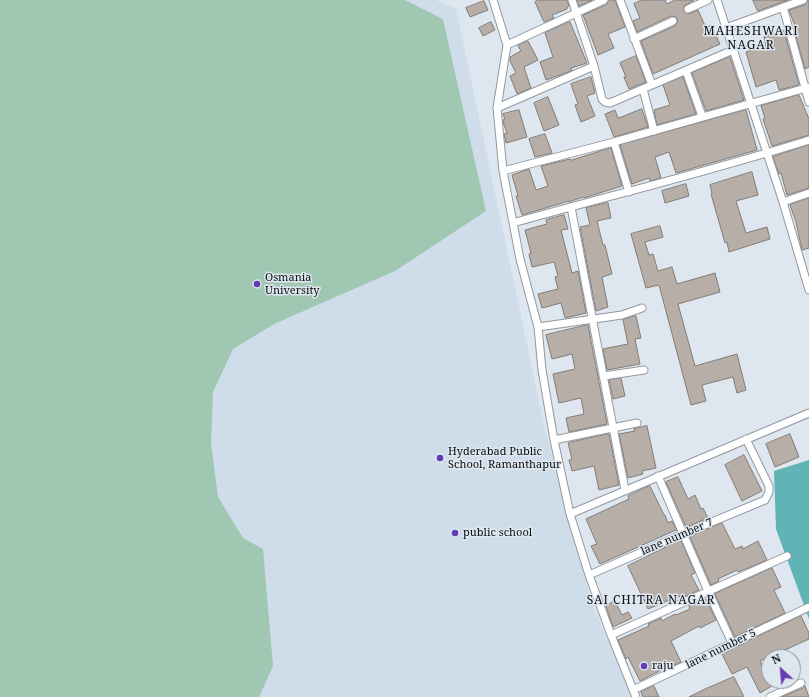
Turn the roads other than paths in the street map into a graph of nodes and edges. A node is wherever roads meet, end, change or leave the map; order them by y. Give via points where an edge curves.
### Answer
1 (493, 0) edge
2 (572, 0) edge
3 (604, 0) edge
4 (620, 0) edge
5 (708, 0) edge
6 (717, 0) edge
7 (803, 0) edge
8 (783, 7) junction
9 (688, 9) dead end
10 (578, 13) junction
11 (673, 21) dead end
12 (726, 28) junction
13 (634, 38) junction
14 (507, 44) junction
15 (733, 50) junction
16 (594, 66) junction
17 (686, 71) junction
18 (652, 85) junction
19 (807, 88) edge
20 (643, 89) junction
21 (809, 102) edge
22 (751, 104) junction
23 (497, 108) junction
24 (702, 116) junction
25 (654, 131) junction
26 (809, 140) edge
27 (614, 142) junction
28 (767, 154) junction
29 (503, 171) junction
30 (629, 192) junction
31 (809, 193) edge
32 (783, 202) junction
33 (571, 206) junction
34 (513, 223) junction
35 (809, 290) edge
36 (642, 308) dead end
37 (593, 318) junction
38 (538, 327) junction
39 (644, 370) dead end
40 (604, 376) junction
41 (809, 413) edge
42 (637, 424) dead end
43 (613, 428) junction
44 (746, 439) junction
45 (554, 440) junction
46 (658, 476) junction
47 (624, 490) junction
48 (570, 514) junction
49 (683, 534) junction
50 (787, 556) dead end
51 (589, 575) junction
52 (708, 591) junction
53 (809, 607) edge
54 (611, 635) junction
55 (732, 643) junction
56 (788, 689) edge
57 (635, 694) edge
58 (770, 697) edge

1 - 14 street
2 - 10 street
3 - 10 street
4 - 13 street
5 - 9 street
6 - 12 street
7 - 8 street
8 - 12 street
8 - 19 street
10 - 14 street
10 - 16 street
11 - 13 street
12 - 15 street
13 - 18 street
14 - 23 street
15 - 17 street
15 - 22 street
16 - 20 street via 605,102 610,103
16 - 23 street
17 - 18 street
17 - 24 street
18 - 20 street
19 - 21 street
19 - 22 street
20 - 25 street
22 - 24 street
22 - 28 street
23 - 29 street
24 - 25 street
25 - 27 street
26 - 28 street
27 - 29 street
27 - 30 street
28 - 30 street
28 - 32 street
29 - 34 street
30 - 33 street
31 - 32 street
32 - 35 street
33 - 34 street
33 - 37 street
34 - 38 street
36 - 37 street via 622,315
37 - 38 street
37 - 40 street
38 - 45 street via 542,370
39 - 40 street
40 - 43 street
41 - 44 street
42 - 43 street
43 - 45 street
43 - 47 street
44 - 46 street
44 - 49 street, lane number 7 via 769,486 765,500
45 - 48 street
46 - 47 street
46 - 49 street
47 - 48 street
48 - 51 street
49 - 51 street, lane number 7
49 - 52 street
50 - 52 street
51 - 54 street
52 - 54 street
52 - 55 street
53 - 55 street, lane number 5
54 - 57 street
55 - 57 street, lane number 5
56 - 58 street

